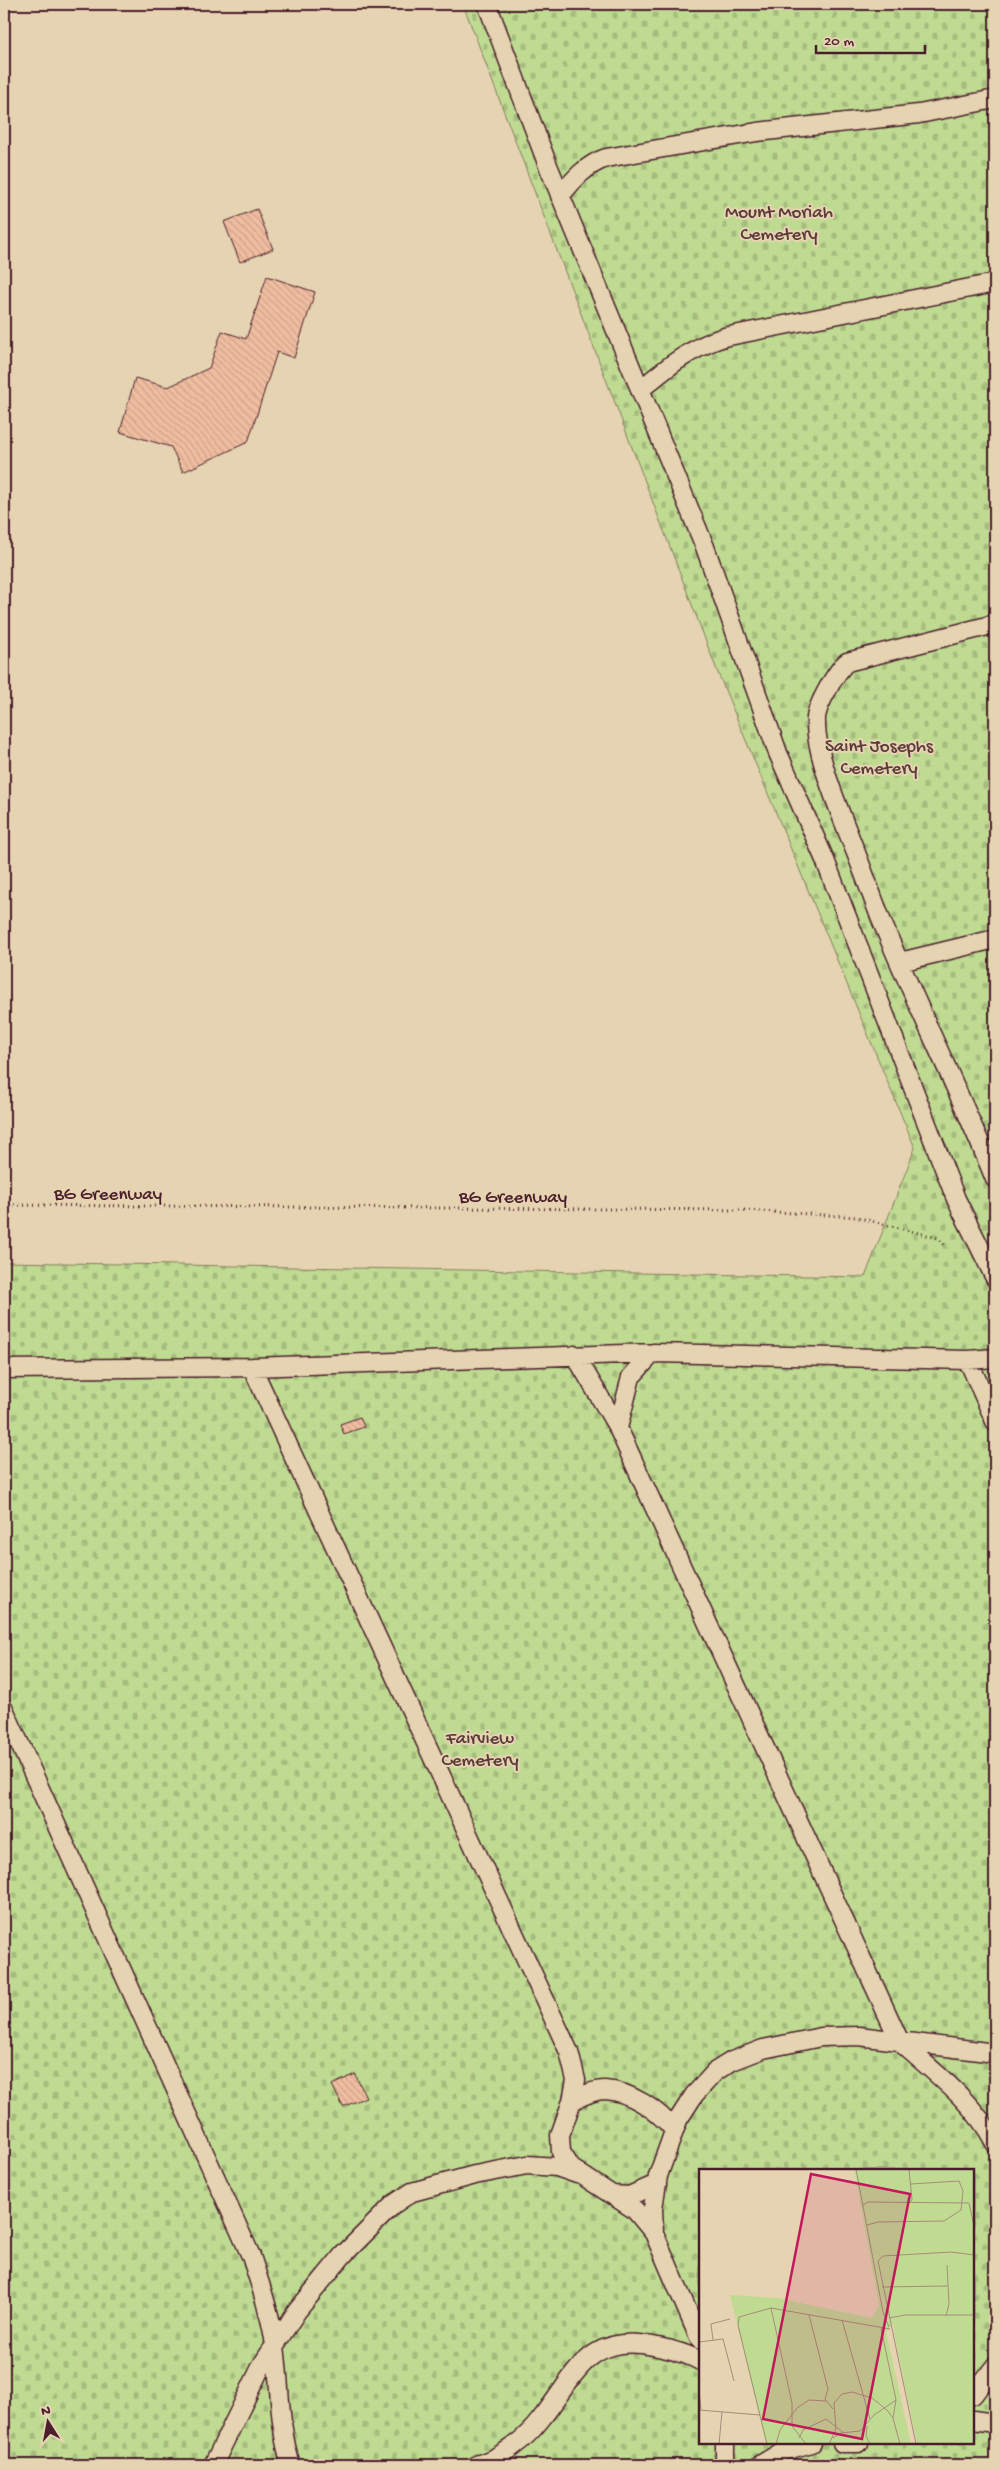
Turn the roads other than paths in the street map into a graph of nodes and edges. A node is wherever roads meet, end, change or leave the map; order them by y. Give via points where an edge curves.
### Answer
1 (487, 4) edge
2 (995, 99) edge
3 (560, 196) junction
4 (995, 284) edge
5 (640, 390) junction
6 (995, 624) edge
7 (995, 939) edge
8 (900, 962) junction
9 (995, 1179) edge
10 (995, 1278) edge
11 (653, 1353) junction
12 (575, 1355) junction
13 (995, 1358) edge
14 (968, 1360) junction
15 (252, 1367) junction
16 (4, 1369) edge
17 (995, 1421) edge
18 (618, 1428) junction
19 (4, 1709) edge
20 (900, 2042) junction
21 (995, 2053) edge
22 (572, 2101) junction
23 (674, 2130) junction
24 (995, 2143) edge
25 (584, 2178) junction
26 (657, 2184) junction
27 (611, 2195) junction
28 (654, 2233) junction
29 (699, 2338) edge
30 (274, 2346) junction
31 (699, 2360) edge
32 (995, 2366) edge
33 (974, 2394) edge
34 (974, 2420) edge
35 (995, 2423) edge
36 (725, 2444) edge
37 (808, 2444) edge
38 (213, 2465) edge
39 (291, 2465) edge
40 (476, 2465) edge
41 (725, 2465) edge
42 (760, 2465) edge

1 - 3 lane
2 - 3 lane via 919,114 757,132 606,158 581,171
3 - 5 lane
4 - 5 lane via 724,337 688,352
5 - 10 lane via 705,547 778,753 825,860 956,1199
6 - 8 lane via 847,662 840,668 816,716 823,760 836,800
7 - 8 lane
8 - 9 lane
11 - 12 lane
11 - 14 lane
11 - 18 lane via 631,1377
12 - 15 lane
12 - 18 lane
13 - 14 lane
14 - 17 lane
15 - 16 lane
15 - 22 lane via 569,2052 576,2080
18 - 20 lane
19 - 30 lane via 251,2256 266,2302
20 - 21 lane
20 - 23 lane via 858,2036 821,2037 778,2044 755,2052 716,2071 694,2095
20 - 24 lane via 960,2096 988,2128
22 - 23 lane via 596,2091 620,2094 646,2106
22 - 25 lane via 560,2135 560,2146 571,2168
23 - 26 lane
25 - 27 lane
25 - 30 lane via 562,2168 527,2165 412,2192 378,2219 343,2255 310,2293
26 - 27 lane via 629,2196
26 - 28 lane via 653,2208
27 - 28 lane via 636,2210
28 - 29 lane
30 - 38 lane
30 - 39 lane via 283,2437
31 - 40 lane via 686,2354 643,2344 612,2345 600,2350 575,2371 540,2421 506,2452
32 - 33 lane
34 - 35 lane
36 - 41 lane
37 - 42 lane via 783,2451

